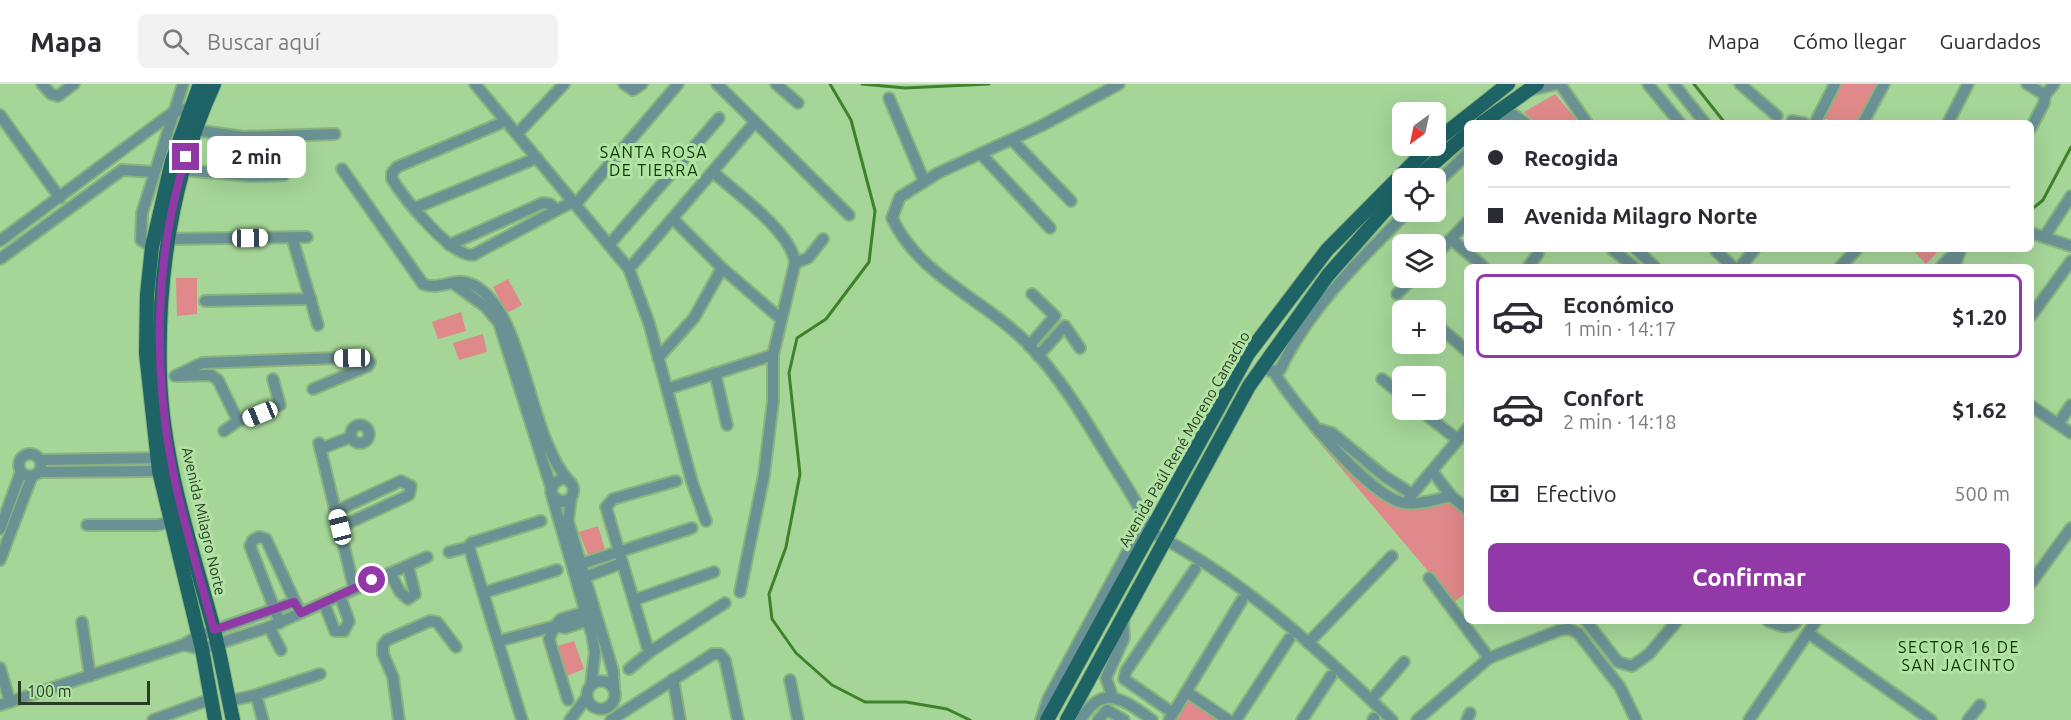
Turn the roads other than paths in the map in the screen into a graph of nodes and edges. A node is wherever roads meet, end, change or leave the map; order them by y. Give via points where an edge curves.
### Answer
1 (42, 84) edge
2 (74, 84) edge
3 (183, 84) edge
4 (200, 84) edge
5 (214, 84) edge
6 (475, 84) edge
7 (564, 84) edge
8 (624, 84) edge
9 (642, 84) edge
10 (678, 84) edge
11 (776, 84) edge
12 (1508, 84) edge
13 (1558, 84) edge
14 (1648, 84) edge
15 (1674, 84) edge
16 (1835, 84) edge
17 (1884, 84) edge
18 (1968, 84) edge
19 (2027, 84) edge
20 (2054, 84) edge
21 (1114, 85) edge
22 (1746, 85) edge
23 (724, 86) edge
24 (1533, 87) edge
25 (2045, 95) junction
26 (889, 98) dead end
27 (798, 103) dead end
28 (192, 107) junction
29 (172, 113) junction
30 (0, 115) edge
31 (1777, 116) dead end
32 (719, 118) dead end
33 (1493, 120) edge
34 (1498, 120) edge
35 (1521, 120) edge
36 (1585, 120) edge
37 (1672, 120) edge
38 (1703, 120) edge
39 (1817, 120) edge
40 (1865, 120) edge
41 (1950, 120) edge
42 (506, 121) junction
43 (755, 122) junction
44 (2034, 122) edge
45 (195, 130) junction
46 (1446, 133) edge
47 (335, 134) dead end
48 (517, 134) junction
49 (1464, 137) edge
50 (1012, 140) junction
51 (981, 154) junction
52 (1418, 156) edge
53 (1464, 157) edge
54 (537, 158) junction
55 (1428, 168) edge
56 (342, 169) dead end
57 (182, 170) junction
58 (154, 172) junction
59 (712, 172) junction
60 (92, 174) junction
61 (1446, 174) edge
62 (284, 175) dead end
63 (924, 181) junction
64 (100, 186) junction
65 (2071, 196) edge
66 (60, 198) junction
67 (1071, 201) dead end
68 (573, 203) junction
69 (1392, 204) edge
70 (415, 208) junction
71 (557, 210) junction
72 (849, 215) dead end
73 (673, 219) junction
74 (1396, 222) edge
75 (1464, 225) edge
76 (1050, 228) dead end
77 (2034, 234) edge
78 (2046, 236) junction
79 (292, 237) junction
80 (308, 237) dead end
81 (1, 238) edge
82 (167, 239) junction
83 (823, 239) dead end
84 (1451, 239) junction
85 (1446, 244) edge
86 (449, 245) junction
87 (2067, 245) edge
88 (609, 246) junction
89 (152, 247) junction
90 (1464, 250) edge
91 (12, 251) junction
92 (1466, 252) edge
93 (1615, 252) edge
94 (1638, 252) edge
95 (1717, 252) edge
96 (1752, 252) edge
97 (1854, 252) edge
98 (1956, 252) edge
99 (1538, 254) dead end
100 (2071, 255) edge
101 (0, 259) edge
102 (2071, 261) edge
103 (795, 263) junction
104 (1480, 264) edge
105 (1530, 264) edge
106 (1626, 264) edge
107 (1652, 264) edge
108 (1730, 264) edge
109 (1742, 264) edge
110 (1843, 264) edge
111 (1944, 264) edge
112 (1315, 266) junction
113 (722, 268) junction
114 (629, 269) junction
115 (1333, 279) junction
116 (1403, 288) edge
117 (1032, 294) dead end
118 (1397, 294) dead end
119 (310, 299) junction
120 (205, 301) dead end
121 (496, 311) junction
122 (2034, 312) edge
123 (1055, 316) junction
124 (781, 319) junction
125 (318, 325) dead end
126 (1065, 326) junction
127 (1446, 333) edge
128 (1029, 346) junction
129 (1080, 348) dead end
130 (1464, 348) edge
131 (773, 356) junction
132 (1038, 356) junction
133 (337, 358) junction
134 (658, 358) junction
135 (1268, 370) junction
136 (716, 373) junction
137 (175, 376) junction
138 (342, 376) junction
139 (160, 379) junction
140 (273, 379) dead end
141 (1382, 379) dead end
142 (1392, 387) edge
143 (667, 388) junction
144 (313, 389) dead end
145 (2071, 405) edge
146 (2034, 408) edge
147 (1433, 420) edge
148 (238, 421) junction
149 (2058, 424) junction
150 (727, 425) dead end
151 (1319, 429) junction
152 (224, 431) dead end
153 (1464, 433) edge
154 (2071, 433) edge
155 (351, 438) dead end
156 (1458, 440) junction
157 (40, 459) junction
158 (158, 464) junction
159 (1433, 472) junction
160 (31, 473) junction
161 (1384, 476) junction
162 (568, 480) junction
163 (676, 481) dead end
164 (1373, 486) junction
165 (552, 492) junction
166 (1412, 494) junction
167 (1451, 496) junction
168 (571, 498) junction
169 (1405, 504) junction
170 (1464, 506) edge
171 (336, 511) junction
172 (541, 521) dead end
173 (706, 521) dead end
174 (171, 522) junction
175 (87, 525) dead end
176 (340, 527) junction
177 (692, 528) dead end
178 (2071, 528) edge
179 (0, 529) edge
180 (1150, 531) junction
181 (1166, 537) junction
182 (469, 547) junction
183 (618, 550) junction
184 (449, 552) dead end
185 (1392, 556) dead end
186 (427, 557) dead end
187 (0, 560) edge
188 (622, 563) junction
189 (577, 565) junction
190 (408, 566) junction
191 (1195, 569) dead end
192 (557, 570) dead end
193 (714, 572) dead end
194 (390, 573) junction
195 (581, 578) junction
196 (1429, 578) dead end
197 (2034, 579) edge
198 (354, 588) junction
199 (740, 592) dead end
200 (483, 593) junction
201 (340, 596) junction
202 (634, 600) junction
203 (1242, 600) dead end
204 (294, 602) junction
205 (324, 603) junction
206 (725, 603) dead end
207 (272, 608) junction
208 (301, 613) junction
209 (1123, 614) junction
210 (591, 615) junction
211 (82, 622) dead end
212 (1588, 624) edge
213 (1674, 624) edge
214 (1776, 624) edge
215 (1795, 624) edge
216 (1814, 624) edge
217 (274, 625) junction
218 (555, 626) junction
219 (214, 630) junction
220 (1808, 633) junction
221 (1289, 639) dead end
222 (499, 641) junction
223 (200, 642) junction
224 (1308, 643) junction
225 (216, 646) junction
226 (456, 647) dead end
227 (281, 650) dead end
228 (651, 651) junction
229 (1489, 658) junction
230 (1404, 662) dead end
231 (0, 668) edge
232 (629, 669) dead end
233 (320, 674) dead end
234 (90, 676) junction
235 (1331, 676) dead end
236 (673, 679) junction
237 (790, 680) dead end
238 (591, 685) junction
239 (614, 689) junction
240 (1186, 692) junction
241 (256, 695) junction
242 (586, 697) junction
243 (1113, 698) junction
244 (211, 699) junction
245 (568, 700) dead end
246 (1371, 700) junction
247 (229, 701) junction
248 (5, 703) edge
249 (1980, 705) dead end
250 (606, 709) junction
251 (1171, 716) edge
252 (615, 719) edge
253 (153, 720) edge
254 (215, 720) edge
255 (233, 720) edge
256 (262, 720) edge
257 (399, 720) edge
258 (522, 720) edge
259 (570, 720) edge
260 (596, 720) edge
261 (680, 720) edge
262 (738, 720) edge
263 (798, 720) edge
264 (1041, 720) edge
265 (1047, 720) edge
266 (1067, 720) edge
267 (1081, 720) edge
268 (1098, 720) edge
269 (1124, 720) edge
270 (1152, 720) edge
271 (1228, 720) edge
272 (1236, 720) edge
273 (1302, 720) edge
274 (1392, 720) edge
275 (1417, 720) edge
276 (1636, 720) edge
277 (1749, 720) edge
278 (1931, 720) edge
279 (1968, 720) edge

1 - 2 street via 58,96
3 - 29 street
4 - 28 main road, Avenida Milagro Norte
5 - 45 main road, Avenida Milagro Norte
6 - 42 street
7 - 48 street
8 - 9 street via 633,90
10 - 68 street
11 - 27 street
12 - 46 main road
13 - 24 street
13 - 36 street
14 - 37 street
15 - 38 street
16 - 39 street
17 - 40 street
18 - 41 street
19 - 25 street
20 - 25 street
21 - 50 street
22 - 31 street
23 - 43 street
24 - 33 main road
25 - 44 street
26 - 63 street
28 - 29 street
28 - 89 main road, Avenida Milagro Norte via 172,161
29 - 58 street
29 - 60 street
30 - 66 street
32 - 88 street
34 - 35 street via 1514,115
42 - 48 street
42 - 70 street via 397,167 392,178
43 - 59 street
43 - 72 street
45 - 47 street via 243,137
45 - 57 main road, Avenida Milagro Norte
48 - 54 street
49 - 55 main road
50 - 51 street
50 - 67 street
51 - 63 street
51 - 76 street
52 - 112 main road, Avenida Paúl René Moreno Camacho
53 - 61 street
54 - 68 street
54 - 70 street
56 - 121 street via 423,284 430,287 468,283
57 - 62 street
57 - 82 main road, Avenida Milagro Norte
58 - 64 street via 122,170
58 - 89 street via 140,232 141,240
59 - 73 street
59 - 103 street via 770,224 794,252
60 - 64 street
60 - 66 street
63 - 128 street via 900,197 895,206 892,218 900,235 940,278 979,304
64 - 91 street
65 - 78 street
66 - 81 street
68 - 71 street
68 - 88 street
69 - 115 main road, Avenida Paúl René Moreno Camacho
70 - 86 street
71 - 86 street via 543,203
71 - 86 street via 473,255
73 - 113 street
73 - 114 street
74 - 115 street
75 - 84 street
77 - 78 street
78 - 87 street
79 - 80 street
79 - 82 street
79 - 119 street
81 - 91 street
82 - 139 main road, Avenida Milagro Norte via 161,298
83 - 103 street via 808,258
84 - 85 street
84 - 90 street
87 - 100 street
88 - 114 street
89 - 158 main road, Avenida Milagro Norte via 146,353
91 - 101 street
92 - 104 street
93 - 106 street
94 - 107 street
95 - 108 street
96 - 109 street
97 - 110 street
98 - 111 street
99 - 105 street
102 - 122 street
103 - 124 street
112 - 115 street
112 - 180 main road, Avenida Paúl René Moreno Camacho via 1248,354
113 - 124 street
113 - 134 street via 693,318
114 - 134 street
115 - 135 main road, Avenida Paúl René Moreno Camacho
116 - 118 street
117 - 123 street
119 - 120 street
119 - 125 street
121 - 162 street via 510,329 544,442
121 - 165 street
123 - 126 street
123 - 128 street
124 - 131 street
126 - 129 street
126 - 132 street
127 - 130 street
128 - 132 street
131 - 136 street
131 - 199 street via 773,401 764,475
132 - 180 street via 1065,387 1138,503
133 - 137 street via 202,363
133 - 138 street
133 - 138 street via 366,357 370,362
134 - 143 street
135 - 151 street
135 - 181 main road, Avenida Paúl René Moreno Camacho
136 - 143 street
136 - 150 street
137 - 139 street
137 - 148 street via 211,375 224,387
138 - 144 street
139 - 219 main road, Avenida Milagro Norte via 176,485
140 - 148 street via 280,405
141 - 142 street
143 - 173 street
145 - 149 street
146 - 149 street
147 - 156 street
148 - 152 street
149 - 154 street
151 - 161 street via 1332,433
151 - 164 street via 1349,466
153 - 156 street
155 - 171 street via 320,446
156 - 159 street
157 - 158 street
157 - 160 street
157 - 160 street via 25,454 19,461
158 - 160 street
158 - 174 main road, Avenida Milagro Norte
159 - 166 street
159 - 167 street
160 - 179 street
160 - 187 street
161 - 164 street
161 - 166 street
162 - 165 street via 558,480
162 - 168 street via 574,488
163 - 183 street via 613,499 606,507
164 - 169 street
165 - 168 street via 562,502
165 - 189 street
166 - 169 street
167 - 169 street
167 - 170 street
168 - 189 street via 568,521
171 - 176 street
171 - 176 street via 401,481 411,486 409,495
172 - 182 street via 471,543
174 - 175 street
174 - 223 main road, Avenida Milagro Norte
176 - 198 street
177 - 183 street
178 - 197 street
180 - 181 street
180 - 264 street via 1141,526 1135,536 1048,699
180 - 265 main road, Avenida Paúl René Moreno Camacho
181 - 209 main road, Avenida Paúl René Moreno Camacho
181 - 224 street via 1244,590
182 - 184 street
182 - 200 street
183 - 188 street
183 - 189 street
185 - 224 street
186 - 190 street
188 - 195 street
188 - 202 street
189 - 195 street
190 - 194 street
190 - 194 street via 415,594 408,599
191 - 251 street via 1124,678
192 - 200 street
193 - 202 street
194 - 198 street
195 - 210 street
196 - 229 street
198 - 201 street
200 - 222 street
201 - 205 street
201 - 205 street via 349,621 344,631 335,631
202 - 228 street via 646,646
203 - 240 street
204 - 207 street
204 - 207 street via 266,539 259,537 250,546
204 - 208 street
205 - 208 street
206 - 228 street
207 - 217 street
207 - 219 street
208 - 217 street
209 - 243 street via 1124,638 1106,678
209 - 266 main road, Avenida Paúl René Moreno Camacho
210 - 218 street via 565,628
210 - 238 street via 595,652
210 - 239 street via 613,671
211 - 234 street
212 - 213 street via 1618,662 1632,666 1649,654
214 - 215 street
216 - 220 street
217 - 225 street
217 - 227 street
218 - 222 street
218 - 245 street via 549,639
219 - 223 street
219 - 225 main road, Avenida Milagro Norte
220 - 277 street
220 - 278 street
221 - 272 street
222 - 258 street
223 - 225 street
223 - 234 street
223 - 244 main road, Avenida Milagro Norte
224 - 246 street
225 - 247 main road, Avenida Milagro Norte
226 - 257 street via 437,621 383,645 393,677
228 - 232 street
229 - 275 street
229 - 276 street via 1569,628 1578,633 1620,687
230 - 246 street
231 - 248 street
233 - 241 street
234 - 248 street
235 - 273 street
236 - 252 street
236 - 261 street
236 - 262 street via 713,654 720,654 725,660
237 - 263 street
238 - 239 street via 601,680
238 - 242 street
239 - 250 street via 615,697
240 - 251 street
240 - 271 street
241 - 247 street
241 - 256 street
242 - 250 street via 597,709
242 - 259 street
243 - 267 street via 1089,704
243 - 270 street
244 - 253 street
244 - 254 main road, Avenida Milagro Norte
246 - 274 street
247 - 255 main road, Avenida Milagro Norte
249 - 279 street
250 - 260 street
268 - 269 street via 1107,710

